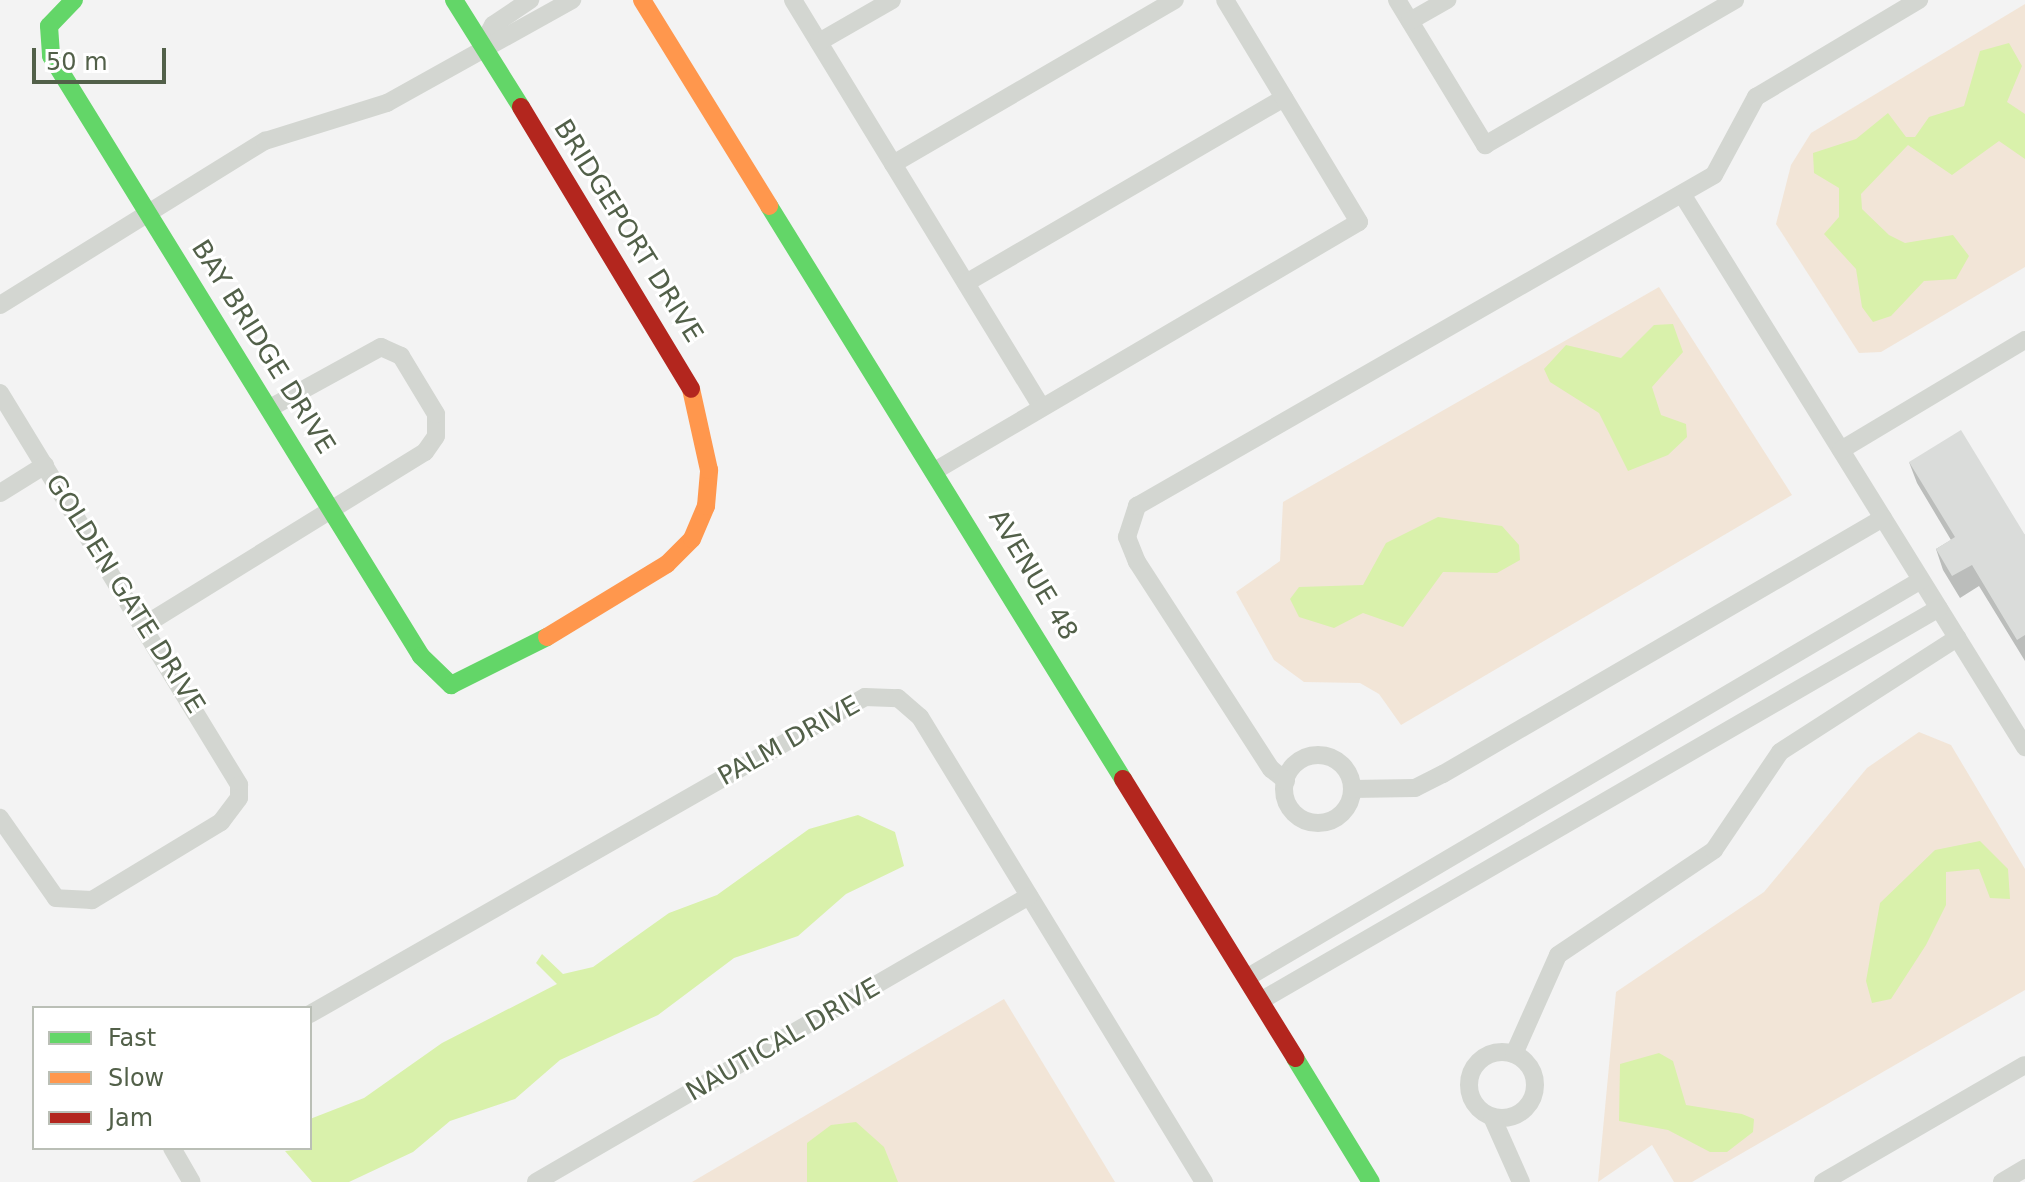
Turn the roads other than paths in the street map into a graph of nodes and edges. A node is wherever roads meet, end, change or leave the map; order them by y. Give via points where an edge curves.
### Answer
1 (74, 0) edge
2 (454, 0) edge
3 (572, 0) edge
4 (642, 0) edge
5 (793, 0) edge
6 (892, 0) edge
7 (1175, 0) edge
8 (1225, 0) edge
9 (1397, 0) edge
10 (1447, 0) edge
11 (1735, 0) edge
12 (1919, 0) edge
13 (522, 4) edge
14 (1410, 21) junction
15 (527, 28) junction
16 (819, 42) junction
17 (482, 45) junction
18 (1284, 98) junction
19 (893, 164) junction
20 (1682, 194) junction
21 (150, 212) junction
22 (966, 283) junction
23 (0, 305) edge
24 (2025, 340) edge
25 (0, 393) edge
26 (1041, 407) junction
27 (270, 408) junction
28 (1841, 450) junction
29 (45, 465) junction
30 (938, 469) junction
31 (0, 493) edge
32 (332, 509) junction
33 (1883, 518) junction
34 (1921, 580) junction
35 (1939, 608) junction
36 (143, 626) junction
37 (1957, 638) junction
38 (451, 685) joint
39 (2023, 740) edge
40 (1286, 781) junction
41 (1352, 789) junction
42 (0, 818) edge
43 (1029, 896) junction
44 (1248, 977) junction
45 (1262, 1000) junction
46 (312, 1013) edge
47 (1514, 1054) junction
48 (2025, 1065) edge
49 (1492, 1117) junction
50 (173, 1150) edge
51 (2025, 1168) edge
52 (192, 1182) edge
53 (536, 1182) edge
54 (1204, 1182) edge
55 (1371, 1182) edge
56 (1521, 1182) edge
57 (1823, 1182) edge
58 (2002, 1182) edge

1 - 21 street, BAY BRIDGE DRIVE via 49,26 51,56
2 - 17 street, BRIDGEPORT DRIVE
3 - 15 street
4 - 30 street, AVENUE 48
5 - 16 street
6 - 16 street
7 - 19 street
8 - 18 street
9 - 14 street
10 - 14 street
11 - 14 street via 1485,145
12 - 20 street via 1756,97 1741,115 1728,157
13 - 15 street
13 - 17 street
15 - 17 street
16 - 19 street
17 - 21 street via 387,103 265,141
17 - 38 street, BRIDGEPORT DRIVE via 674,352 704,439 706,506 692,539 667,564 497,668
18 - 22 street
18 - 26 street via 1359,222
19 - 22 street
20 - 28 street
20 - 40 street via 1137,506 1127,537 1137,562 1271,769
21 - 23 street
21 - 27 street, BAY BRIDGE DRIVE
22 - 26 street
24 - 28 street
25 - 29 street, GOLDEN GATE DRIVE
26 - 30 street
27 - 32 street, BAY BRIDGE DRIVE
27 - 32 street via 362,351 381,347 401,356 436,414 436,436 425,452
28 - 33 street
29 - 31 street
29 - 36 street, GOLDEN GATE DRIVE
30 - 44 street, AVENUE 48
32 - 36 street
32 - 38 street, BAY BRIDGE DRIVE via 421,656
33 - 34 street
33 - 41 street via 1443,774 1415,788
34 - 35 street
34 - 44 street
35 - 37 street
35 - 45 street
36 - 42 street, GOLDEN GATE DRIVE via 234,768 239,798 221,822 111,891 70,903 42,885
37 - 39 street
37 - 47 street via 1780,752 1714,850 1558,955
40 - 41 street via 1297,762 1317,755 1338,761
40 - 41 street via 1294,812 1314,822 1345,810
43 - 46 street, PALM DRIVE via 920,717 898,698 865,697
43 - 53 street, NAUTICAL DRIVE
43 - 54 street, PALM DRIVE
44 - 45 street, AVENUE 48
45 - 55 street, AVENUE 48
47 - 49 street via 1531,1068 1535,1091 1524,1110
47 - 49 street via 1483,1058 1471,1074 1470,1095
48 - 57 street
49 - 56 street
50 - 52 street
51 - 58 street

